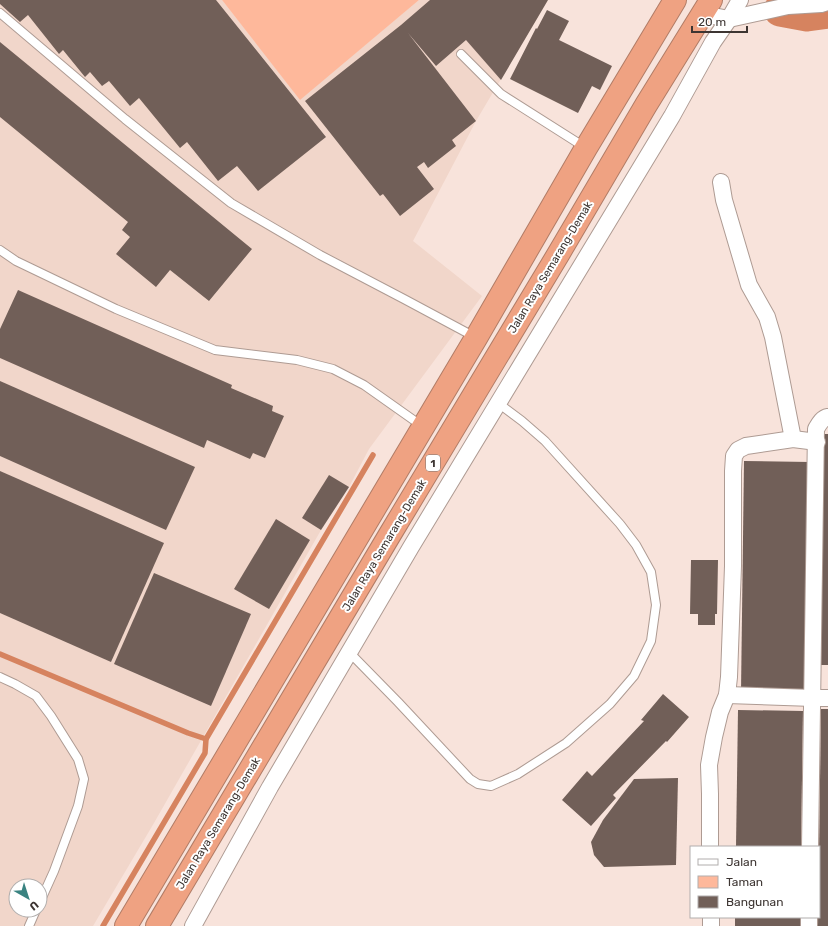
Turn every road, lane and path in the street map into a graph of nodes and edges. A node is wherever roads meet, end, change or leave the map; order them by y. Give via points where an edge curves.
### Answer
1 (675, 0) edge
2 (740, 0) edge
3 (828, 2) edge
4 (781, 3) edge
5 (707, 7) edge
6 (0, 13) edge
7 (729, 18) junction
8 (462, 54) dead end
9 (621, 91) junction
10 (646, 105) junction
11 (586, 148) junction
12 (721, 182) dead end
13 (0, 250) edge
14 (476, 338) junction
15 (498, 403) junction
16 (828, 417) edge
17 (423, 427) junction
18 (792, 433) junction
19 (817, 442) junction
20 (349, 652) junction
21 (0, 677) edge
22 (727, 695) junction
23 (820, 698) edge
24 (710, 846) edge
25 (810, 846) edge
26 (48, 884) edge
27 (126, 926) edge
28 (157, 926) edge
29 (192, 926) edge

1 - 9 highway
2 - 7 street
3 - 4 street
4 - 7 street
5 - 7 street
5 - 10 highway, Jalan Raya Semarang-Demak / 1
6 - 14 lane via 125,120 231,203 320,255
7 - 15 street
8 - 11 lane via 501,94
9 - 10 highway
9 - 11 highway
10 - 28 highway, Jalan Raya Semarang-Demak / 1
11 - 14 highway
12 - 18 street via 749,285 773,336
13 - 17 lane via 16,261 116,309 215,350 297,360 333,369 364,385
14 - 17 highway
15 - 20 street
15 - 20 lane via 546,441 636,544 650,572 656,605 651,641 634,676 610,704 566,743 518,774 491,786 478,784 470,779
16 - 19 street via 819,423 816,429
17 - 27 highway
18 - 19 street
18 - 22 street via 746,446 738,450 734,456 732,613
19 - 23 street
20 - 29 street
21 - 26 lane via 36,696 78,758 84,779 78,806
22 - 23 street
22 - 24 street via 720,712 709,765
23 - 25 street

